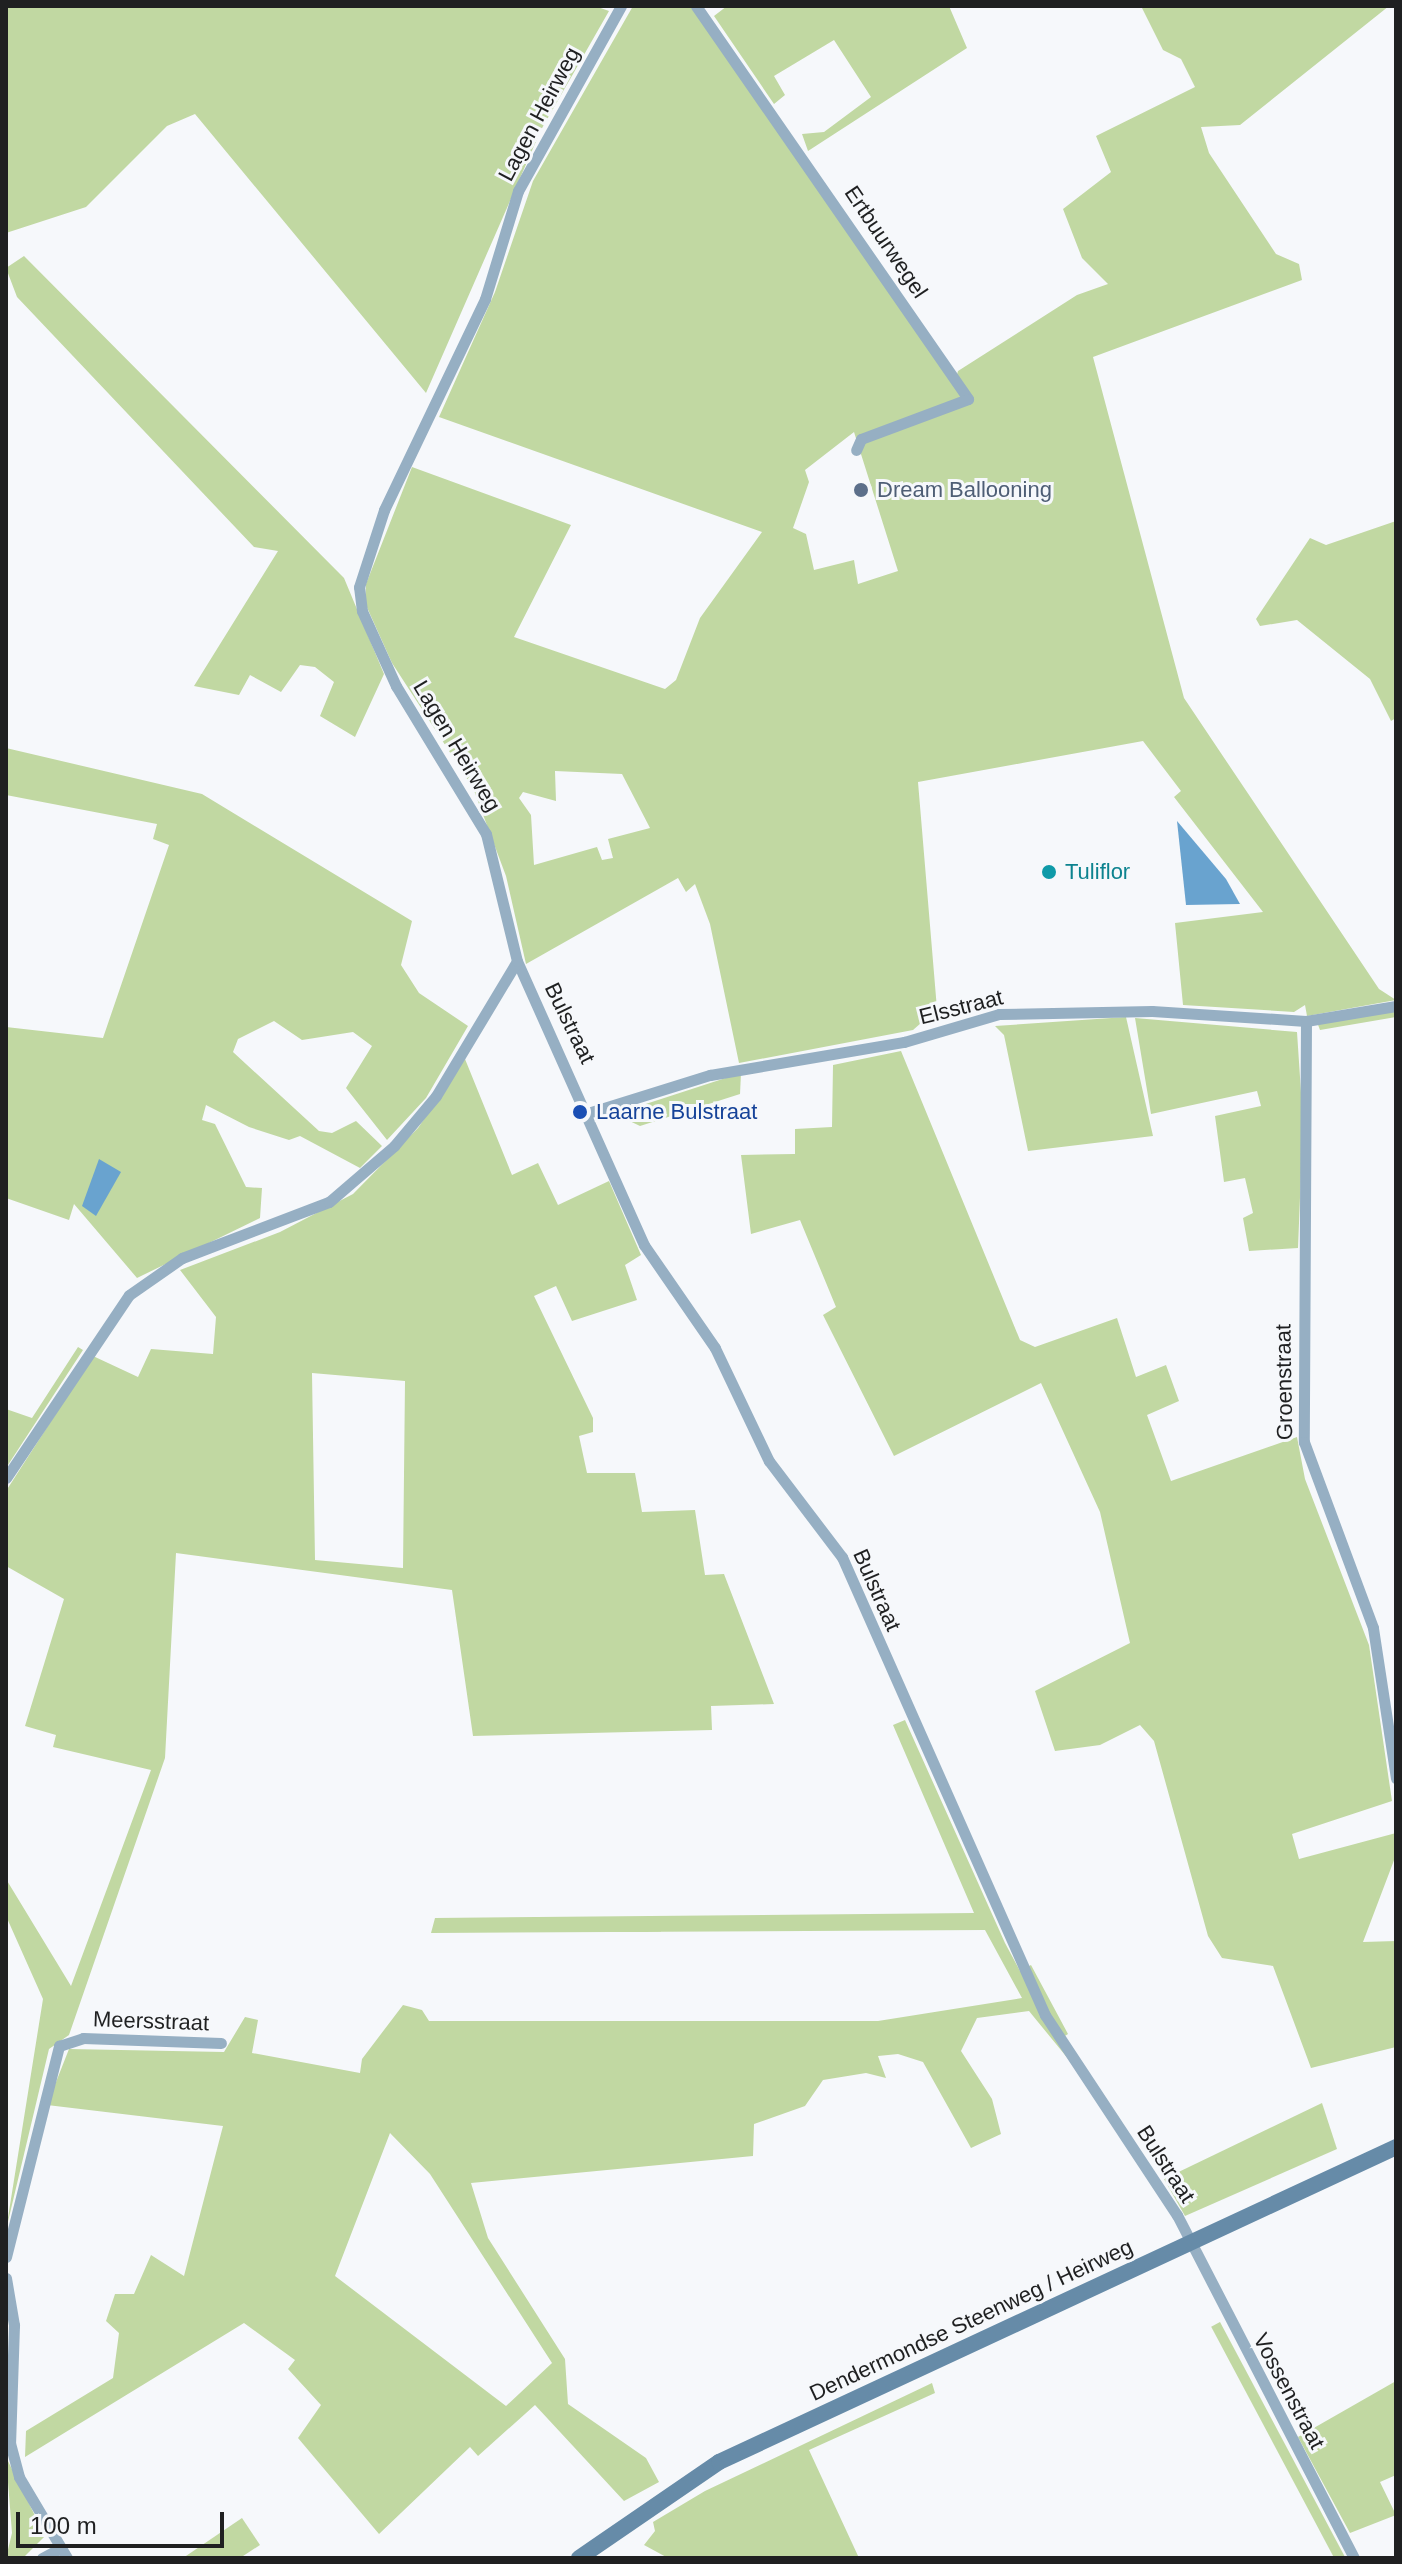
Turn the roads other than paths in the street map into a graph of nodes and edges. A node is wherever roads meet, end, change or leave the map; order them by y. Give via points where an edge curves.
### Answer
1 (621, 6) edge
2 (696, 6) edge
3 (856, 450) dead end
4 (517, 961) junction
5 (1396, 1006) edge
6 (1306, 1021) junction
7 (591, 1112) junction
8 (6, 1478) edge
9 (1396, 1778) edge
10 (221, 2043) dead end
11 (1396, 2147) edge
12 (1188, 2243) junction
13 (6, 2257) edge
14 (6, 2278) edge
15 (64, 2553) edge
16 (42, 2558) edge
17 (579, 2558) edge
18 (1354, 2558) edge

1 - 4 street, Lagen Heirweg via 533,159 485,299 361,571 358,601 379,651 486,834
2 - 3 street, Ertbuurwegel via 968,399 861,439
4 - 7 street, Bulstraat
4 - 8 street via 436,1096 394,1146 329,1202 182,1258 129,1295
5 - 6 street, Elsstraat
6 - 7 street, Elsstraat via 1152,1011 999,1014 904,1042 710,1075
6 - 9 street, Groenstraat via 1304,1442 1373,1628
7 - 12 street, Bulstraat via 644,1245 715,1348 769,1461 842,1557 1045,2015 1177,2215
10 - 13 street, Meersstraat via 83,2038 59,2046
11 - 12 main road, Dendermondse Steenweg / Heirweg
12 - 17 main road, Dendermondse Steenweg / Heirweg via 719,2462
12 - 18 street, Vossenstraat
14 - 15 street via 14,2325 10,2443 19,2477
15 - 16 street

